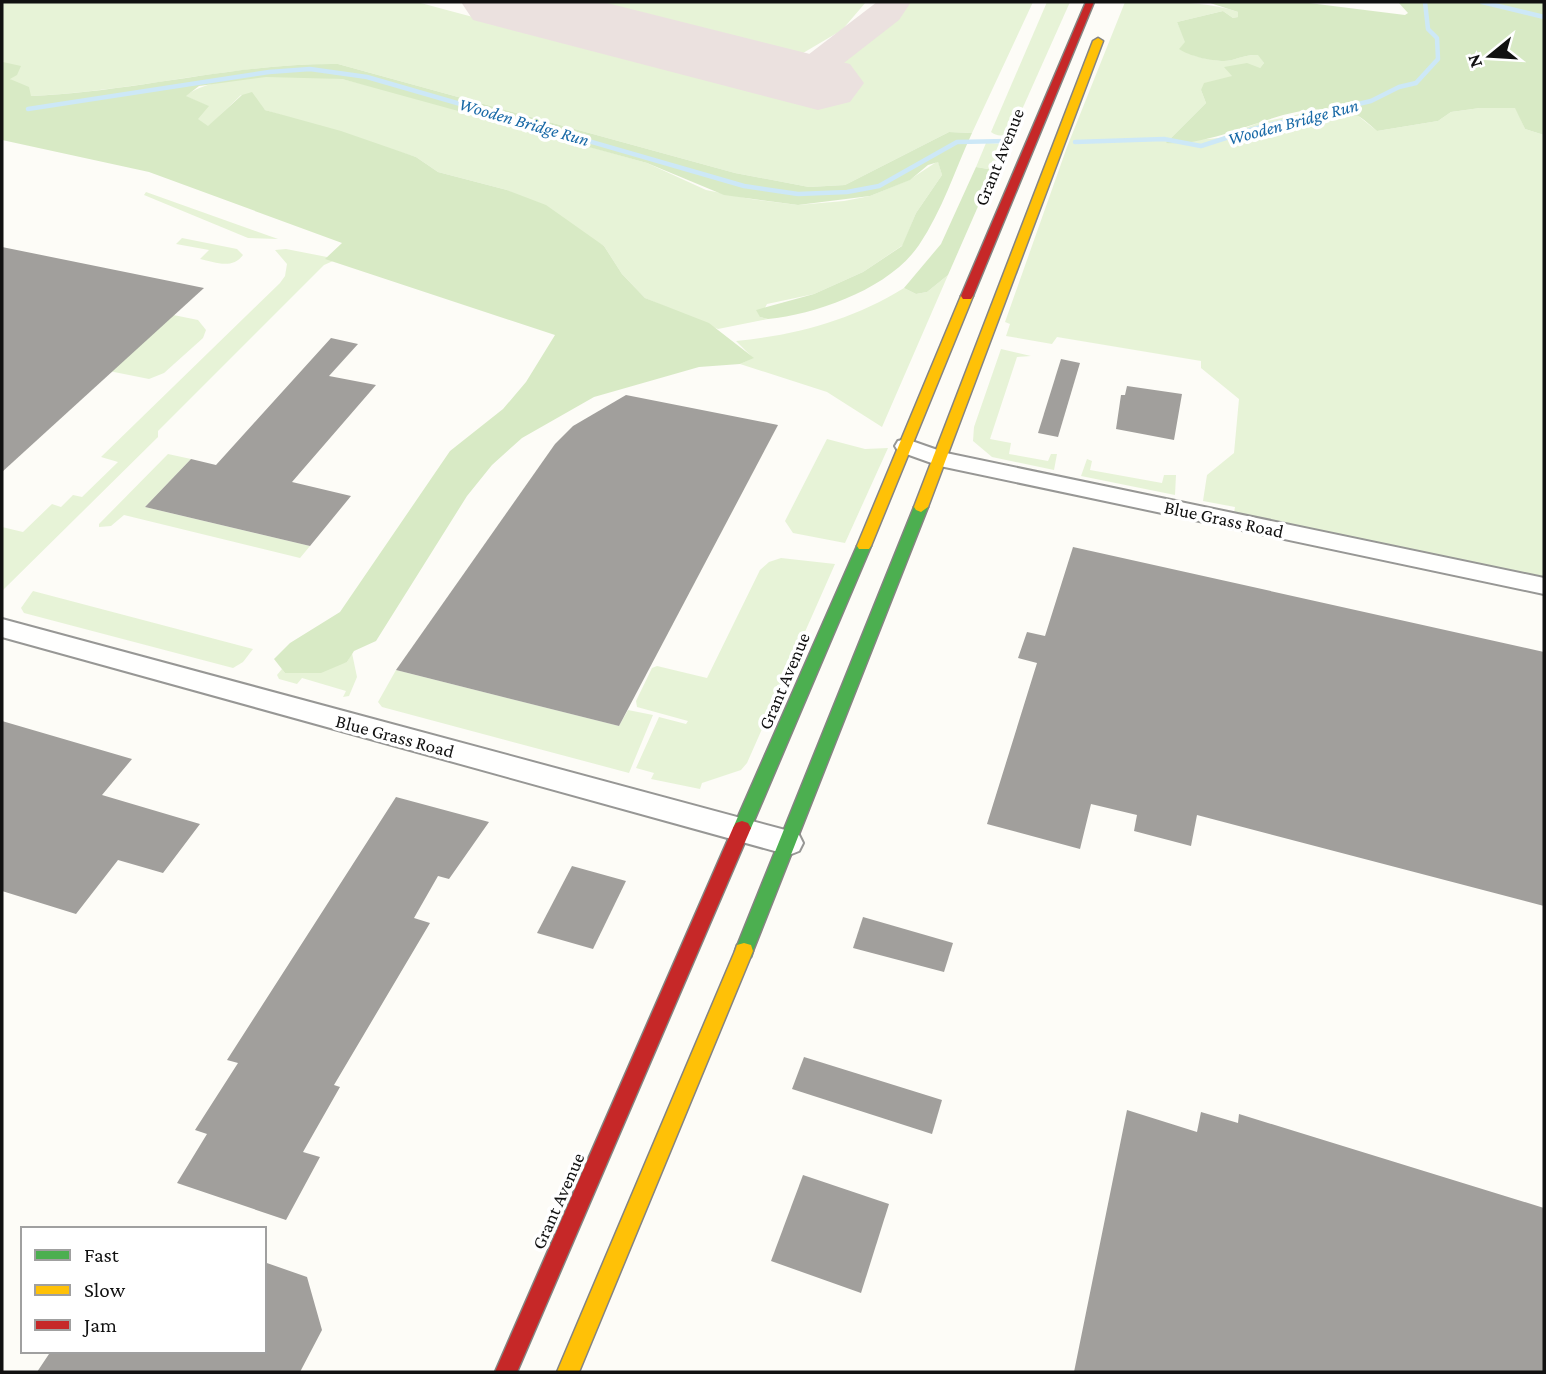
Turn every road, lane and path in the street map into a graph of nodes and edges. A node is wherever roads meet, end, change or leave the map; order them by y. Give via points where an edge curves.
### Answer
1 (1090, 2) edge
2 (1104, 28) dead end
3 (906, 446) junction
4 (940, 459) junction
5 (1544, 586) edge
6 (2, 628) edge
7 (743, 831) junction
8 (789, 843) junction
9 (506, 1372) edge
10 (568, 1372) edge

1 - 3 main road, Grant Avenue via 1040,112
2 - 4 main road
3 - 4 street, Blue Grass Road
3 - 7 main road, Grant Avenue
4 - 5 street, Blue Grass Road
4 - 8 main road
6 - 7 street, Blue Grass Road
7 - 8 street, Blue Grass Road
7 - 9 main road, Grant Avenue
8 - 10 main road

